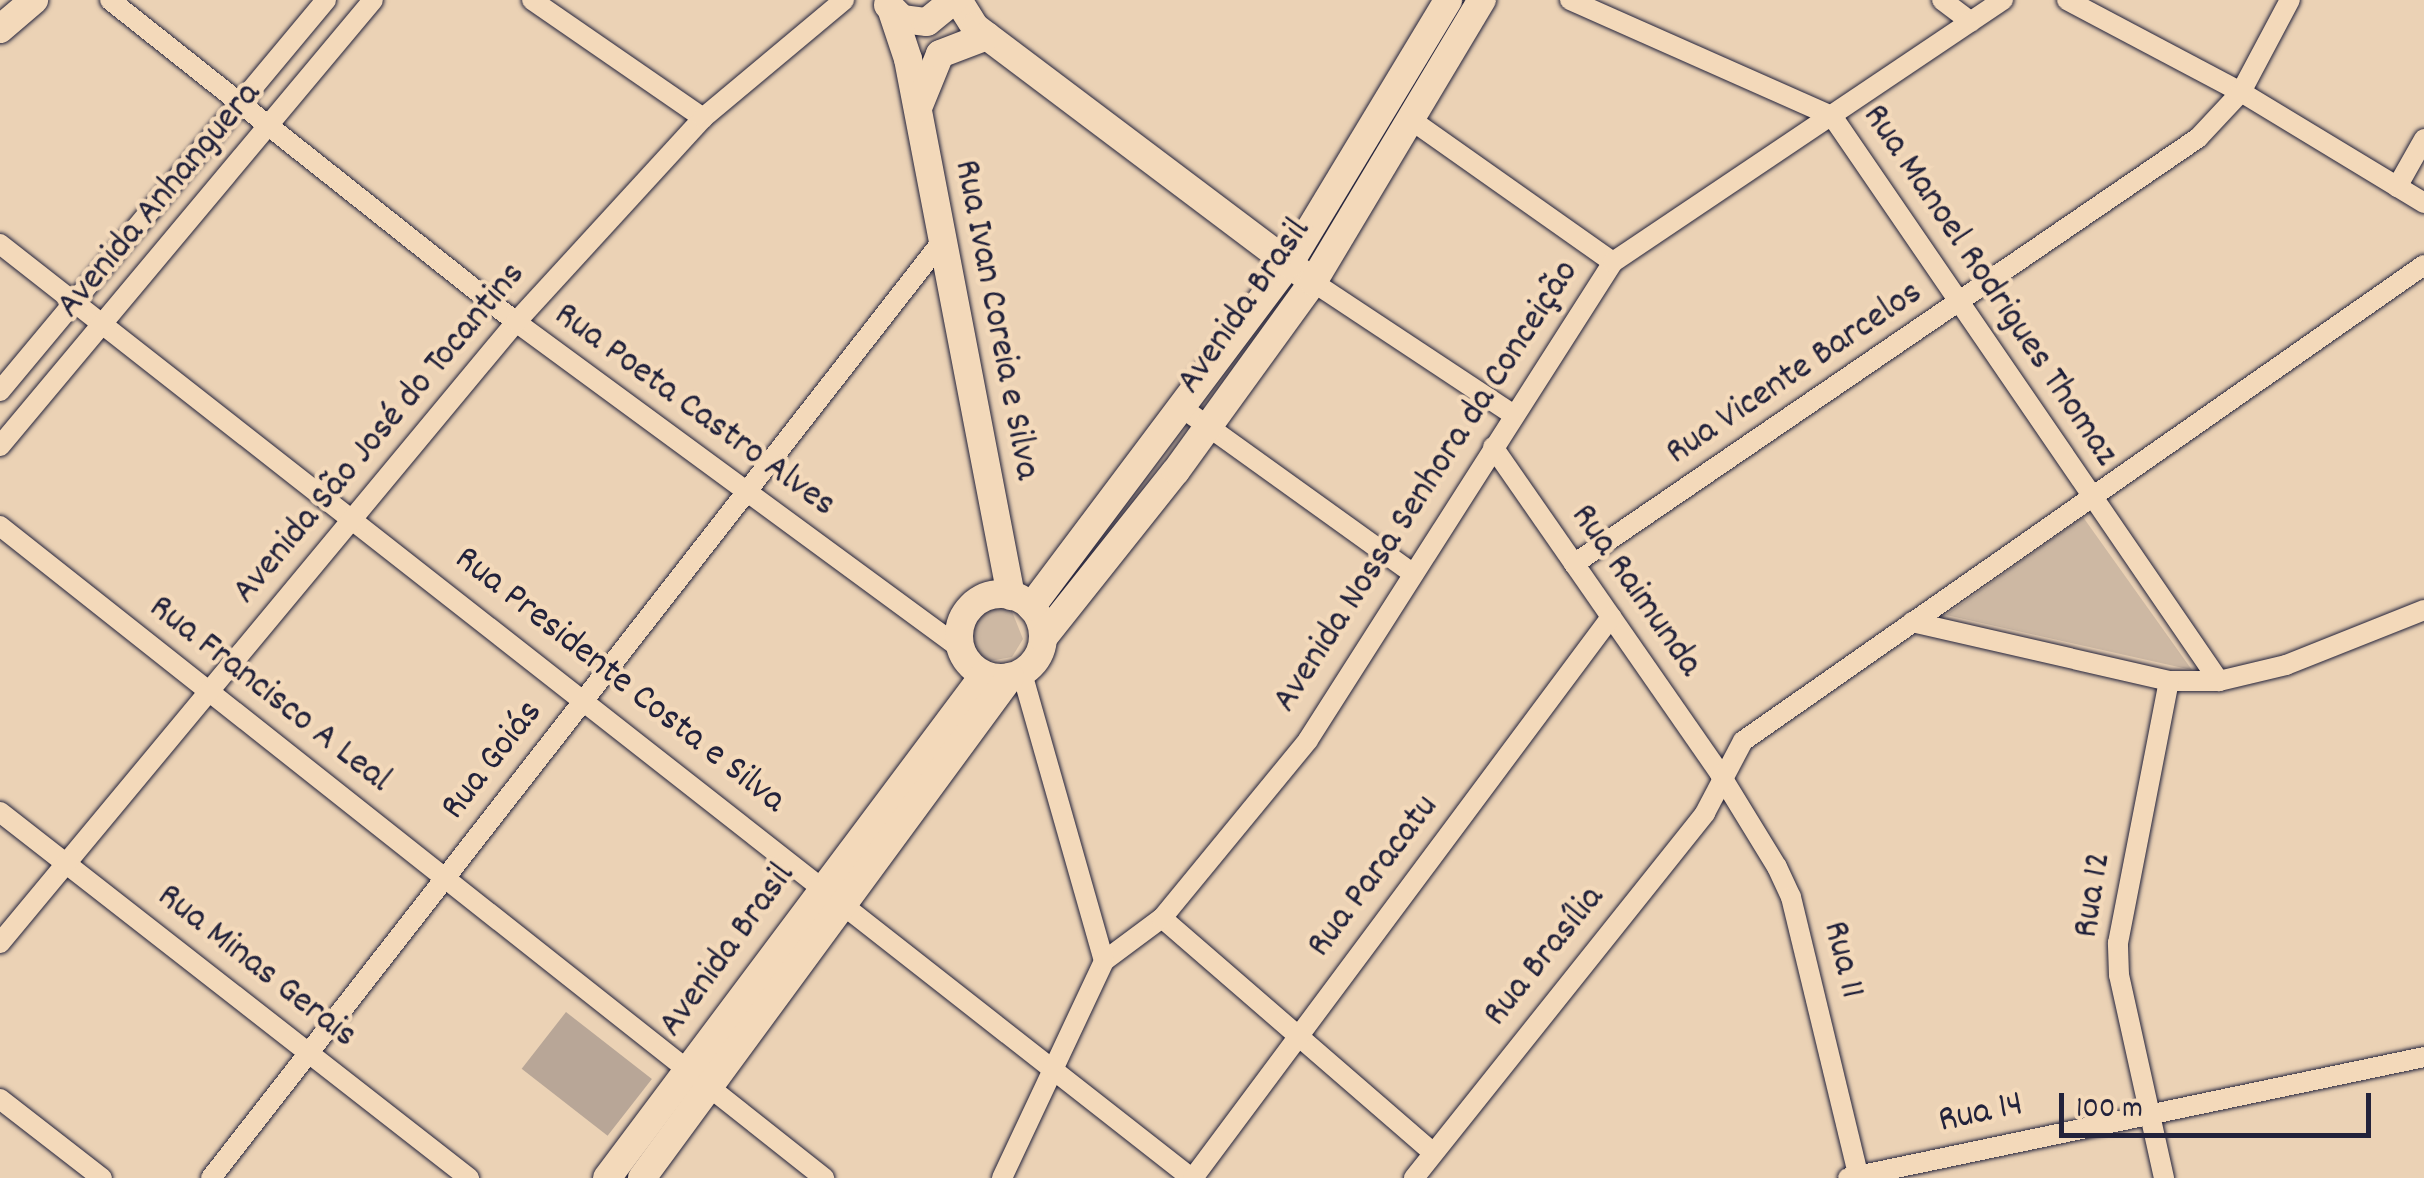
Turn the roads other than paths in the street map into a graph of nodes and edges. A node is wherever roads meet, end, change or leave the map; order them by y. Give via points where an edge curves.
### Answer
1 (34, 0) edge
2 (110, 0) edge
3 (326, 0) edge
4 (373, 0) edge
5 (532, 0) edge
6 (844, 0) edge
7 (1448, 0) edge
8 (1482, 0) edge
9 (1570, 0) edge
10 (1942, 0) edge
11 (2003, 0) edge
12 (2067, 0) edge
13 (2290, 0) edge
14 (888, 6) edge
15 (945, 10) edge
16 (1971, 22) junction
17 (0, 29) edge
18 (981, 31) junction
19 (908, 59) junction
20 (2241, 92) junction
21 (240, 104) junction
22 (916, 115) junction
23 (1832, 116) junction
24 (704, 118) junction
25 (1410, 120) junction
26 (269, 124) junction
27 (2424, 139) edge
28 (2397, 187) junction
29 (2424, 203) edge
30 (0, 244) edge
31 (940, 244) junction
32 (1613, 262) junction
33 (1289, 264) junction
34 (2424, 265) edge
35 (1313, 282) junction
36 (74, 302) junction
37 (1961, 305) junction
38 (516, 322) junction
39 (103, 324) junction
40 (0, 392) edge
41 (1180, 408) junction
42 (1514, 414) junction
43 (1206, 430) junction
44 (0, 446) edge
45 (1493, 448) junction
46 (746, 494) junction
47 (2091, 497) junction
48 (353, 519) junction
49 (0, 526) edge
50 (1574, 564) junction
51 (1412, 574) junction
52 (1021, 601) junction
53 (2424, 610) edge
54 (1610, 617) junction
55 (1912, 622) junction
56 (1043, 638) junction
57 (960, 648) junction
58 (1005, 675) junction
59 (2169, 681) junction
60 (2219, 681) junction
61 (210, 693) junction
62 (586, 699) junction
63 (1720, 774) junction
64 (0, 812) edge
65 (67, 864) junction
66 (445, 879) junction
67 (822, 886) junction
68 (846, 904) junction
69 (1162, 918) junction
70 (0, 944) edge
71 (1104, 961) junction
72 (1299, 1036) junction
73 (310, 1054) junction
74 (2424, 1058) edge
75 (687, 1070) junction
76 (1053, 1073) junction
77 (709, 1088) junction
78 (0, 1099) edge
79 (2149, 1115) junction
80 (1433, 1154) junction
81 (1854, 1177) edge
82 (102, 1178) edge
83 (211, 1178) edge
84 (469, 1178) edge
85 (607, 1178) edge
86 (642, 1178) edge
87 (824, 1178) edge
88 (1002, 1178) edge
89 (1192, 1178) edge
90 (1414, 1178) edge
91 (2164, 1178) edge

1 - 17 street
2 - 21 street, Rua Poeta Castro Alves
3 - 21 street, Avenida Anhanguera
4 - 26 street, Avenida Anhanguera
5 - 24 street
6 - 24 street, Avenida São José do Tocantins
7 - 33 street, Avenida Brasil
8 - 25 street, Avenida Brasil
9 - 23 street, Rua Manoel Rodrigues Thomaz
10 - 16 street
11 - 16 street, Avenida Nossa Senhora da Conceição
12 - 20 street
13 - 20 street, Rua Vicente Barcelos
14 - 15 street
14 - 19 street, Rua Ivan Coreia e Silva
15 - 18 street
15 - 19 street
16 - 23 street, Avenida Nossa Senhora da Conceição
18 - 22 street via 940,54
18 - 33 street
19 - 22 street, Rua Ivan Coreia e Silva
20 - 28 street
20 - 37 street, Rua Vicente Barcelos via 2198,138
21 - 26 street, Rua Poeta Castro Alves
21 - 36 street, Avenida Anhanguera
22 - 31 street, Rua Ivan Coreia e Silva
23 - 32 street, Avenida Nossa Senhora da Conceição
23 - 37 street, Rua Manoel Rodrigues Thomaz
24 - 38 street, Avenida São José do Tocantins
25 - 32 street
25 - 35 street, Avenida Brasil
26 - 38 street, Rua Poeta Castro Alves
26 - 39 street, Avenida Anhanguera
27 - 28 street
28 - 29 street
30 - 36 street, Rua Presidente Costa e Silva
31 - 46 street, Rua Goiás
31 - 52 street, Rua Ivan Coreia e Silva
32 - 42 street, Avenida Nossa Senhora da Conceição
33 - 35 street
33 - 41 street, Avenida Brasil
34 - 47 street, Rua Brasília
35 - 42 street
35 - 43 street, Avenida Brasil
36 - 39 street, Rua Presidente Costa e Silva
36 - 40 street, Avenida Anhanguera
37 - 47 street, Rua Manoel Rodrigues Thomaz
37 - 50 street, Rua Vicente Barcelos
38 - 46 street, Rua Poeta Castro Alves
38 - 48 street, Avenida São José do Tocantins
39 - 44 street, Avenida Anhanguera
39 - 48 street, Rua Presidente Costa e Silva
41 - 43 street
41 - 52 street, Avenida Brasil
42 - 45 street, Avenida Nossa Senhora da Conceição
43 - 51 street
43 - 56 street, Avenida Brasil
45 - 50 street, Rua Raimunda
45 - 51 street, Avenida Nossa Senhora da Conceição
46 - 57 street, Rua Poeta Castro Alves
46 - 62 street, Rua Goiás
47 - 55 street, Rua Brasília
47 - 60 street, Rua Manoel Rodrigues Thomaz
48 - 61 street, Avenida São José do Tocantins
48 - 62 street, Rua Presidente Costa e Silva
49 - 61 street, Rua Francisco A Leal
50 - 54 street, Rua Raimunda
51 - 69 street, Avenida Nossa Senhora da Conceição via 1308,740
52 - 56 street
52 - 57 street via 971,607 962,619
53 - 60 street via 2286,665
54 - 63 street, Rua Raimunda
54 - 72 street, Rua Paracatu
55 - 59 street
55 - 63 street, Rua Brasília via 1743,742
56 - 58 street
57 - 58 street
58 - 67 street, Avenida Brasil
58 - 68 street, Avenida Brasil
58 - 71 street
59 - 60 street
59 - 79 street, Rua 12 via 2118,943
61 - 65 street, Avenida São José do Tocantins
61 - 66 street, Rua Francisco A Leal
62 - 66 street, Rua Goiás
62 - 67 street, Rua Presidente Costa e Silva
63 - 80 street, Rua Brasília via 1704,813
63 - 81 street, Rua 11 via 1791,897
64 - 65 street, Rua Minas Gerais
65 - 70 street, Avenida São José do Tocantins
65 - 73 street, Rua Minas Gerais
66 - 73 street, Rua Goiás
66 - 75 street, Rua Francisco A Leal
67 - 68 street, Rua Presidente Costa e Silva
67 - 75 street, Avenida Brasil
68 - 76 street, Rua Presidente Costa e Silva
68 - 77 street, Avenida Brasil
69 - 71 street, Avenida Nossa Senhora da Conceição
69 - 72 street
71 - 76 street
72 - 80 street
72 - 89 street, Rua Paracatu
73 - 83 street, Rua Goiás
73 - 84 street, Rua Minas Gerais
74 - 79 street, Rua 14
75 - 77 street, Rua Francisco A Leal
75 - 85 street, Avenida Brasil
76 - 88 street
76 - 89 street, Rua Presidente Costa e Silva
77 - 86 street, Avenida Brasil
77 - 87 street, Rua Francisco A Leal
78 - 82 street
79 - 81 street, Rua 14
79 - 91 street, Rua 12
80 - 90 street, Rua Brasília

